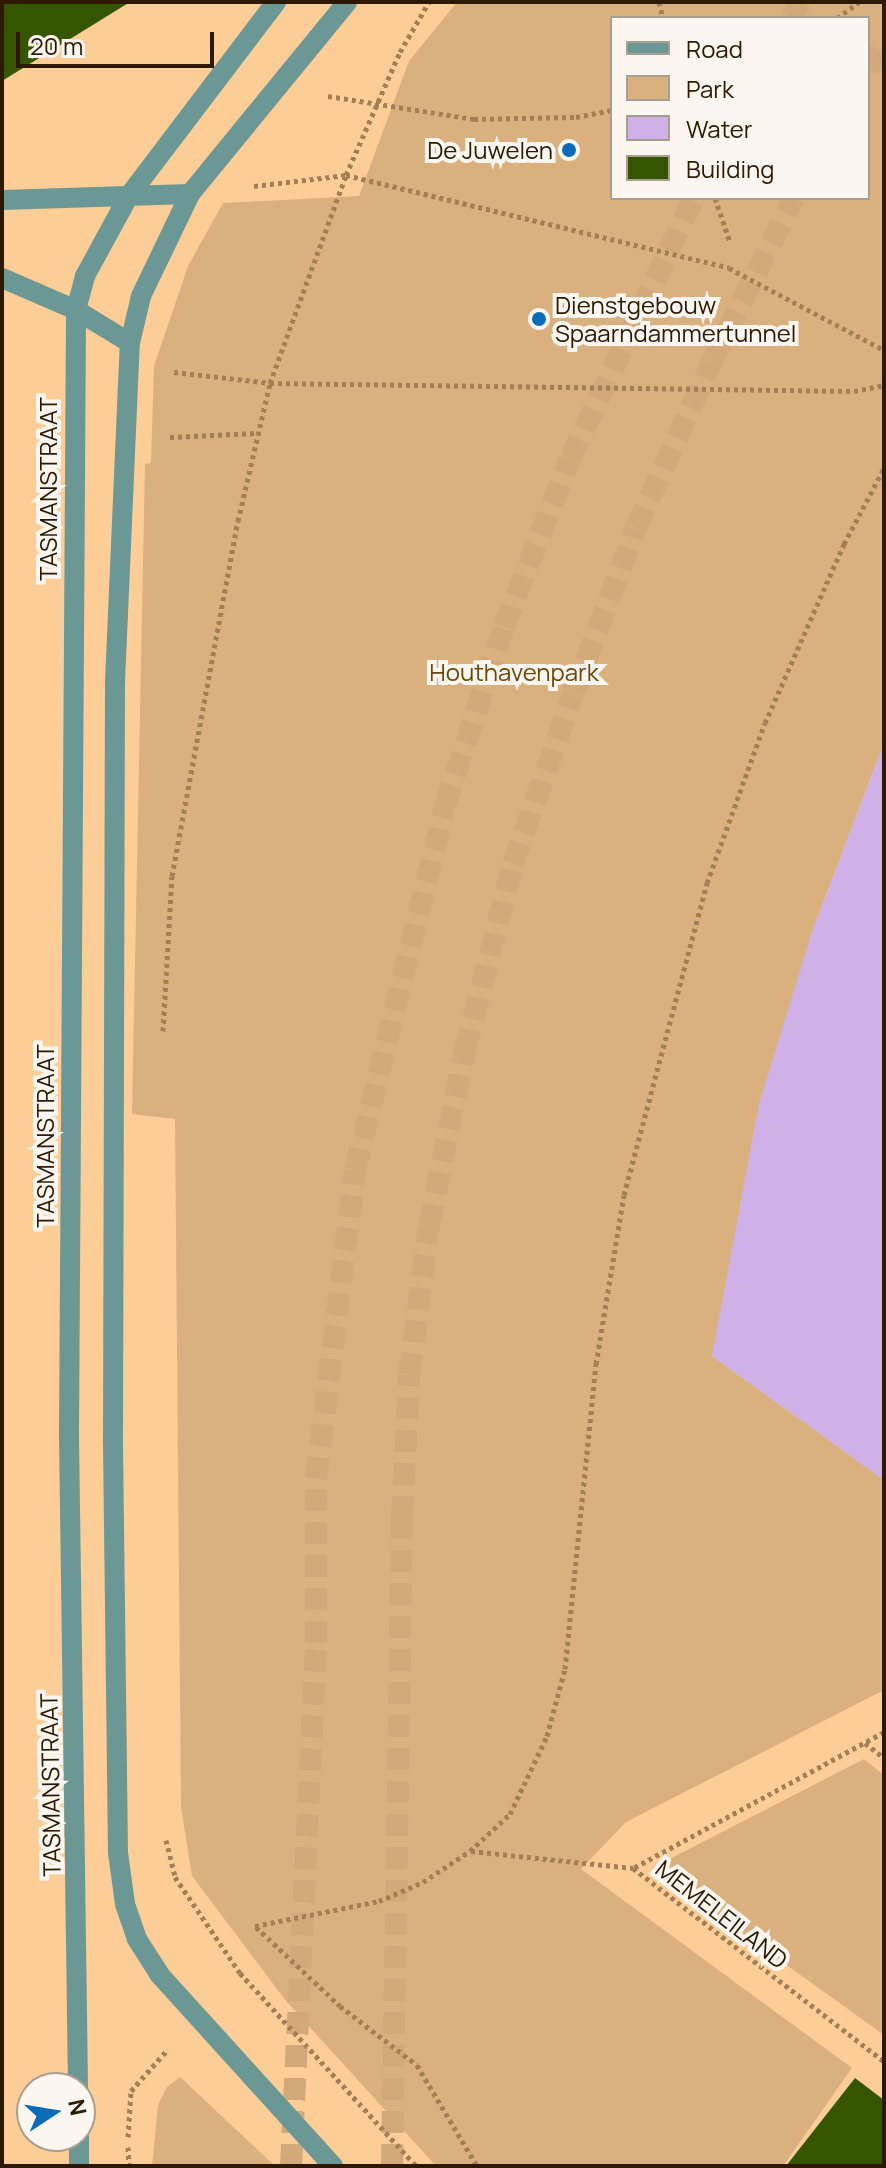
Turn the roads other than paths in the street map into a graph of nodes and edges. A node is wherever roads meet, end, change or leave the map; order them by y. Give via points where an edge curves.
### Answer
1 (276, 2) edge
2 (347, 2) edge
3 (190, 194) junction
4 (128, 197) junction
5 (2, 200) edge
6 (2, 278) edge
7 (76, 310) junction
8 (130, 343) junction
9 (78, 2072) edge
10 (333, 2166) edge

1 - 4 street, TASMANSTRAAT
2 - 3 street
3 - 4 street
3 - 8 street via 141,296
4 - 5 street
4 - 7 street, TASMANSTRAAT via 85,276
6 - 7 street
7 - 8 street
7 - 9 street, TASMANSTRAAT via 69,1434
8 - 10 street via 115,682 118,1853 137,1939 160,1975

